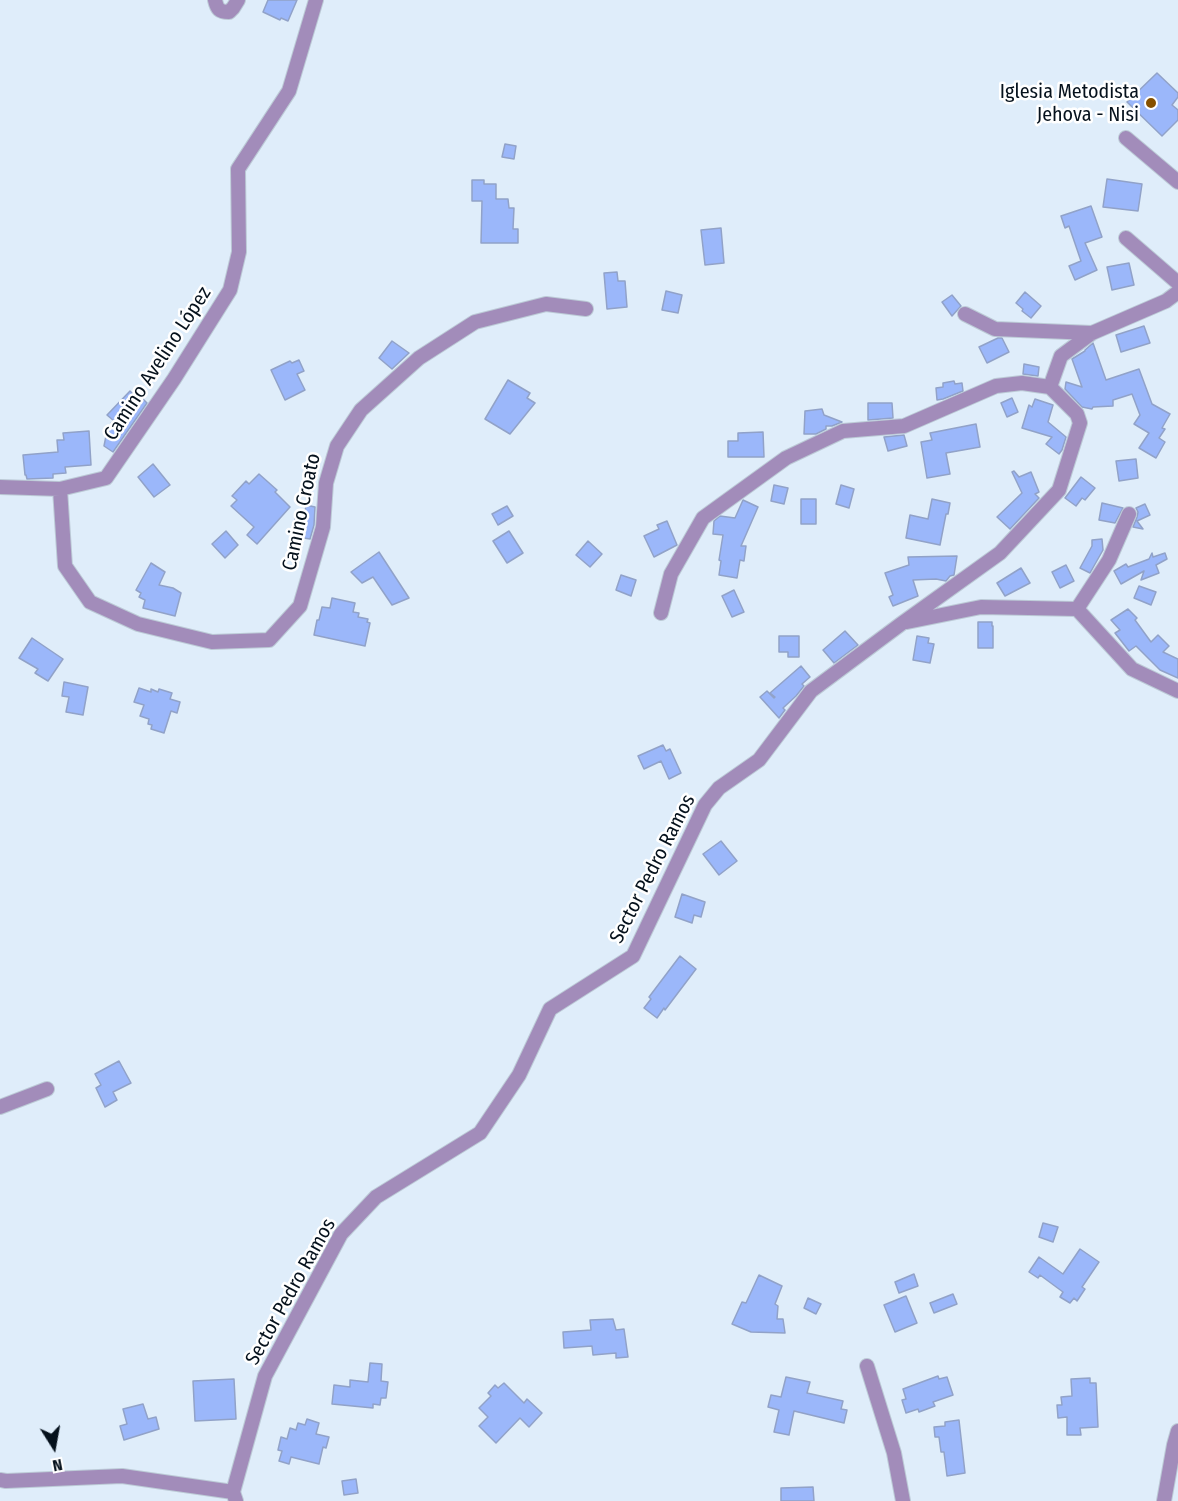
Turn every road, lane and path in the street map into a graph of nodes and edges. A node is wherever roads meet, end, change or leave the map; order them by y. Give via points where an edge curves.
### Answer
1 (215, 0) edge
2 (238, 0) edge
3 (316, 0) edge
4 (1126, 138) dead end
5 (1178, 182) edge
6 (1125, 238) dead end
7 (1178, 283) edge
8 (1178, 292) edge
9 (586, 309) dead end
10 (965, 314) dead end
11 (1092, 333) junction
12 (1050, 387) junction
13 (0, 487) edge
14 (60, 489) junction
15 (1129, 514) dead end
16 (1077, 609) junction
17 (661, 613) dead end
18 (900, 624) junction
19 (1178, 691) edge
20 (47, 1089) dead end
21 (0, 1107) edge
22 (867, 1366) dead end
23 (1178, 1431) edge
24 (0, 1480) edge
25 (234, 1496) edge
26 (903, 1501) edge
27 (1164, 1501) edge

1 - 2 street via 217,8 229,12
3 - 14 street, Camino Avelino López via 289,91 238,169 239,252 230,290 106,477
4 - 5 street
6 - 7 street
8 - 11 street
9 - 14 street, Camino Croato via 546,303 475,322 419,358 361,410 337,446 326,483 323,527 300,606 269,640 212,642 138,624 90,602 65,566
10 - 11 street via 995,329
11 - 12 street via 1061,356
12 - 17 street via 1022,383 996,386 904,426 843,431 786,458 703,518 671,574
12 - 18 street, Sector Pedro Ramos via 1077,414 1080,423 1059,490 1000,553
13 - 14 street, Camino Avelino López
15 - 16 street via 1109,560
16 - 18 street via 981,607
16 - 19 street via 1132,669
18 - 25 street, Sector Pedro Ramos via 811,691 759,760 719,788 705,805 633,956 550,1009 519,1075 480,1133 376,1197 341,1234 265,1376
20 - 21 street
22 - 26 street via 894,1454
23 - 27 street
24 - 25 street via 122,1476

